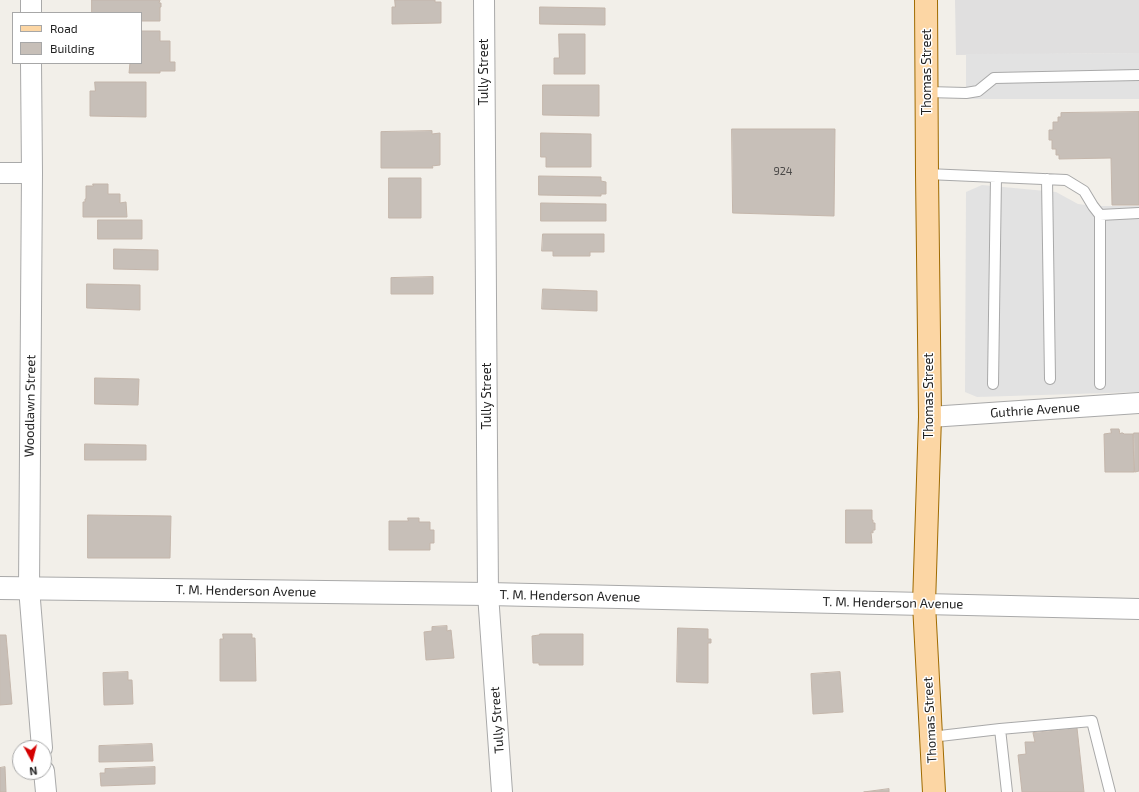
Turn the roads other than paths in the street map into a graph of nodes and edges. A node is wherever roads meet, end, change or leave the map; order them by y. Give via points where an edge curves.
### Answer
1 (31, 0) edge
2 (484, 0) edge
3 (926, 0) edge
4 (31, 12) edge
5 (31, 64) edge
6 (1139, 75) edge
7 (927, 92) junction
8 (0, 173) edge
9 (32, 173) junction
10 (927, 174) junction
11 (996, 177) junction
12 (1047, 180) junction
13 (1139, 213) edge
14 (1100, 215) junction
15 (1050, 379) dead end
16 (993, 384) dead end
17 (1100, 384) dead end
18 (1139, 402) edge
19 (930, 417) junction
20 (0, 588) edge
21 (29, 588) junction
22 (488, 594) junction
23 (924, 604) junction
24 (1139, 609) edge
25 (1000, 729) junction
26 (931, 737) junction
27 (41, 740) edge
28 (45, 780) edge
29 (46, 792) edge
30 (502, 792) edge
31 (934, 792) edge
32 (1007, 792) edge
33 (1110, 792) edge

1 - 4 street
2 - 22 street, Tully Street
3 - 7 main road, Thomas Street
5 - 9 street, Woodlawn Street
6 - 7 lane via 994,78 978,91
7 - 10 main road, Thomas Street
8 - 9 street
9 - 21 street, Woodlawn Street
10 - 11 lane
10 - 19 main road, Thomas Street
11 - 12 lane
11 - 16 lane
12 - 14 lane via 1066,180 1084,191
12 - 15 lane
13 - 14 lane
14 - 17 lane
18 - 19 street, Guthrie Avenue
19 - 23 main road, Thomas Street
20 - 21 street, T. M. Henderson Avenue
21 - 22 street, T. M. Henderson Avenue
21 - 27 street, Woodlawn Street
22 - 23 street, T. M. Henderson Avenue
22 - 30 street, Tully Street
23 - 24 street, T. M. Henderson Avenue
23 - 26 main road, Thomas Street
25 - 26 lane
25 - 32 lane
25 - 33 lane via 1092,721
26 - 31 main road, Thomas Street
28 - 29 street

